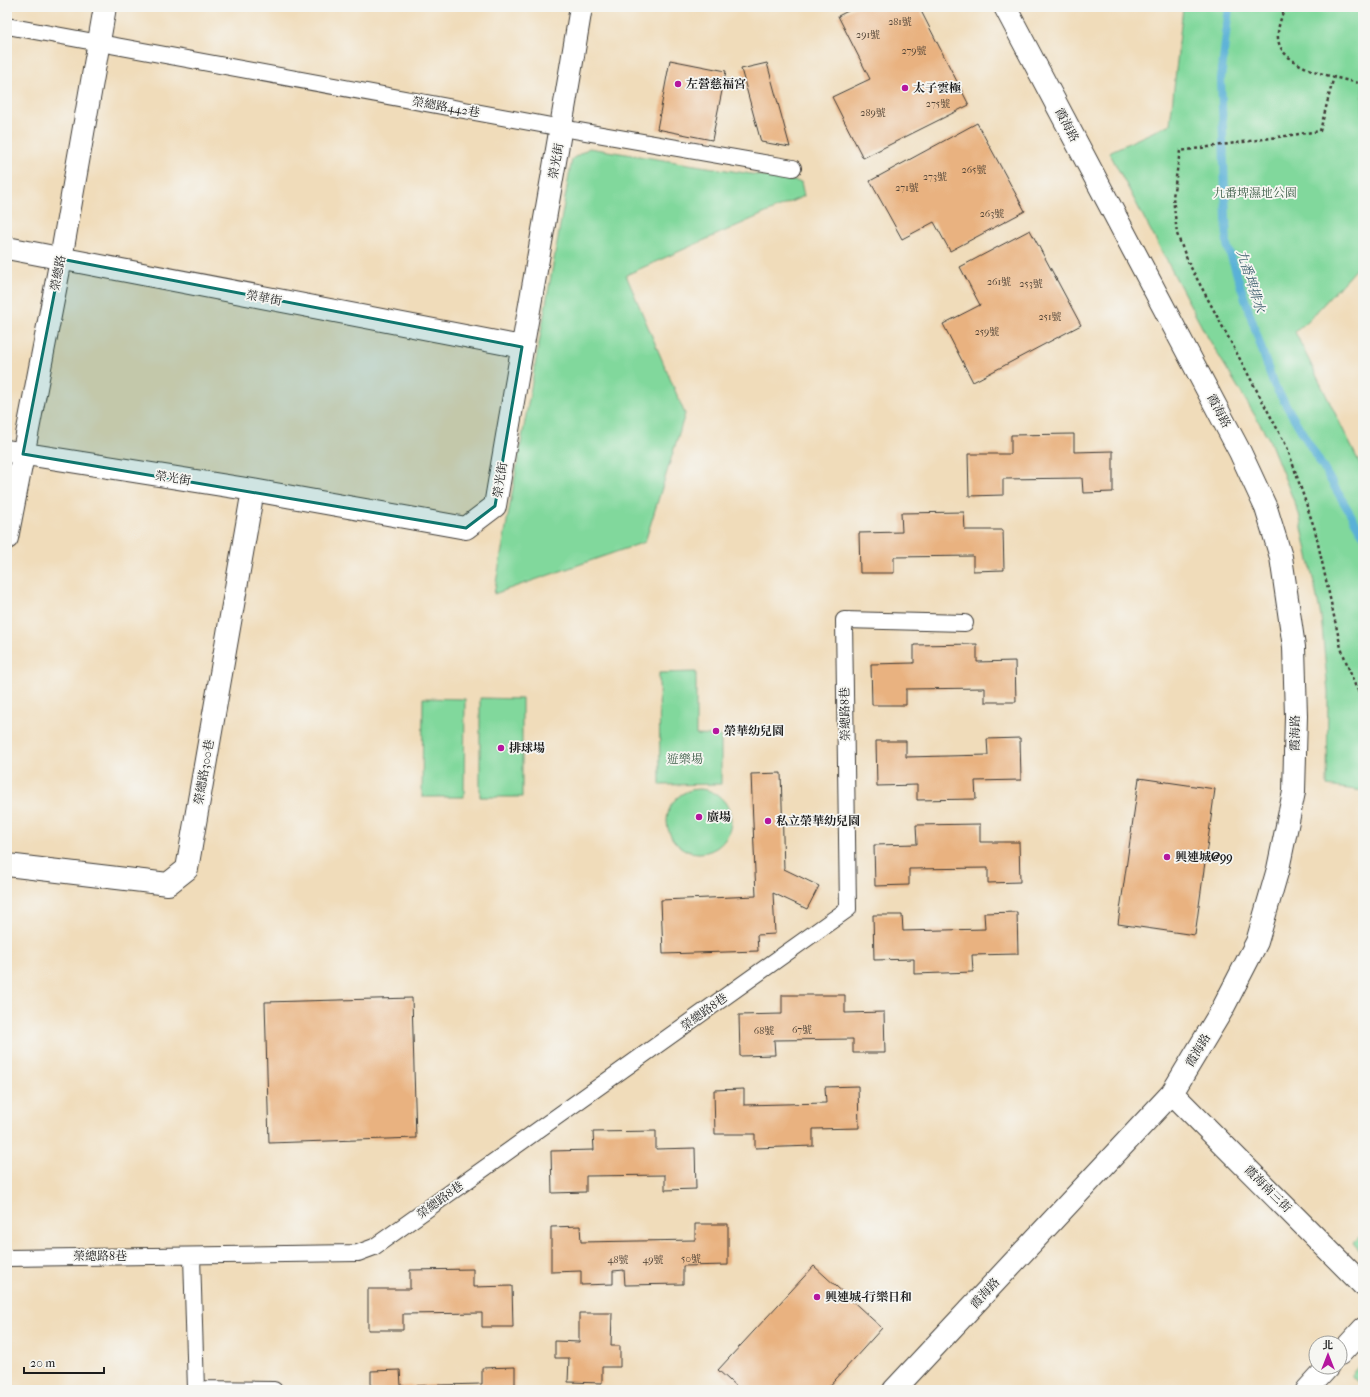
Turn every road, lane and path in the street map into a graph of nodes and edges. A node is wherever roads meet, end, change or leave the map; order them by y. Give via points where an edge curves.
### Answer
1 (105, 7) edge
2 (581, 7) edge
3 (1005, 7) edge
4 (1285, 7) edge
5 (7, 26) edge
6 (99, 44) junction
7 (1334, 76) junction
8 (1363, 84) edge
9 (562, 128) junction
10 (793, 168) dead end
11 (7, 248) edge
12 (61, 259) junction
13 (522, 347) junction
14 (15, 453) edge
15 (252, 490) junction
16 (7, 538) edge
17 (965, 623) dead end
18 (1363, 699) edge
19 (7, 865) edge
20 (1172, 1093) junction
21 (192, 1256) junction
22 (7, 1258) edge
23 (1363, 1285) edge
24 (1363, 1329) edge
25 (1348, 1345) edge
26 (1321, 1375) edge
27 (196, 1390) edge
28 (274, 1390) edge
29 (894, 1390) edge
30 (1307, 1390) edge

1 - 6 street, 榮總路
2 - 9 street, 榮光街
3 - 20 street, 霞海路 via 1240,452 1266,508 1281,557 1294,647 1294,792 1278,869 1257,942 1222,1010
4 - 7 path via 1278,35 1282,51 1298,64
5 - 6 lane, 榮總路442巷
6 - 9 lane, 榮總路442巷
6 - 12 street, 榮總路
7 - 8 path
7 - 18 path via 1320,131 1180,151 1173,197 1177,234 1188,262 1287,447 1315,530 1341,648
9 - 10 lane, 榮總路442巷
9 - 13 street, 榮光街
11 - 12 street, 榮華街
12 - 13 street, 榮華街
12 - 14 street, 榮總路
13 - 15 street, 榮光街 via 495,506 466,528
14 - 15 street, 榮光街
14 - 16 street, 榮總路
15 - 19 street, 榮總路300巷 via 187,869 168,884
17 - 21 lane, 榮總路8巷 via 844,620 848,909 374,1247 358,1253
20 - 23 street, 霞海南三街
20 - 29 street, 霞海路
21 - 22 lane, 榮總路8巷
21 - 27 lane
24 - 25 street
26 - 30 street
27 - 28 lane

